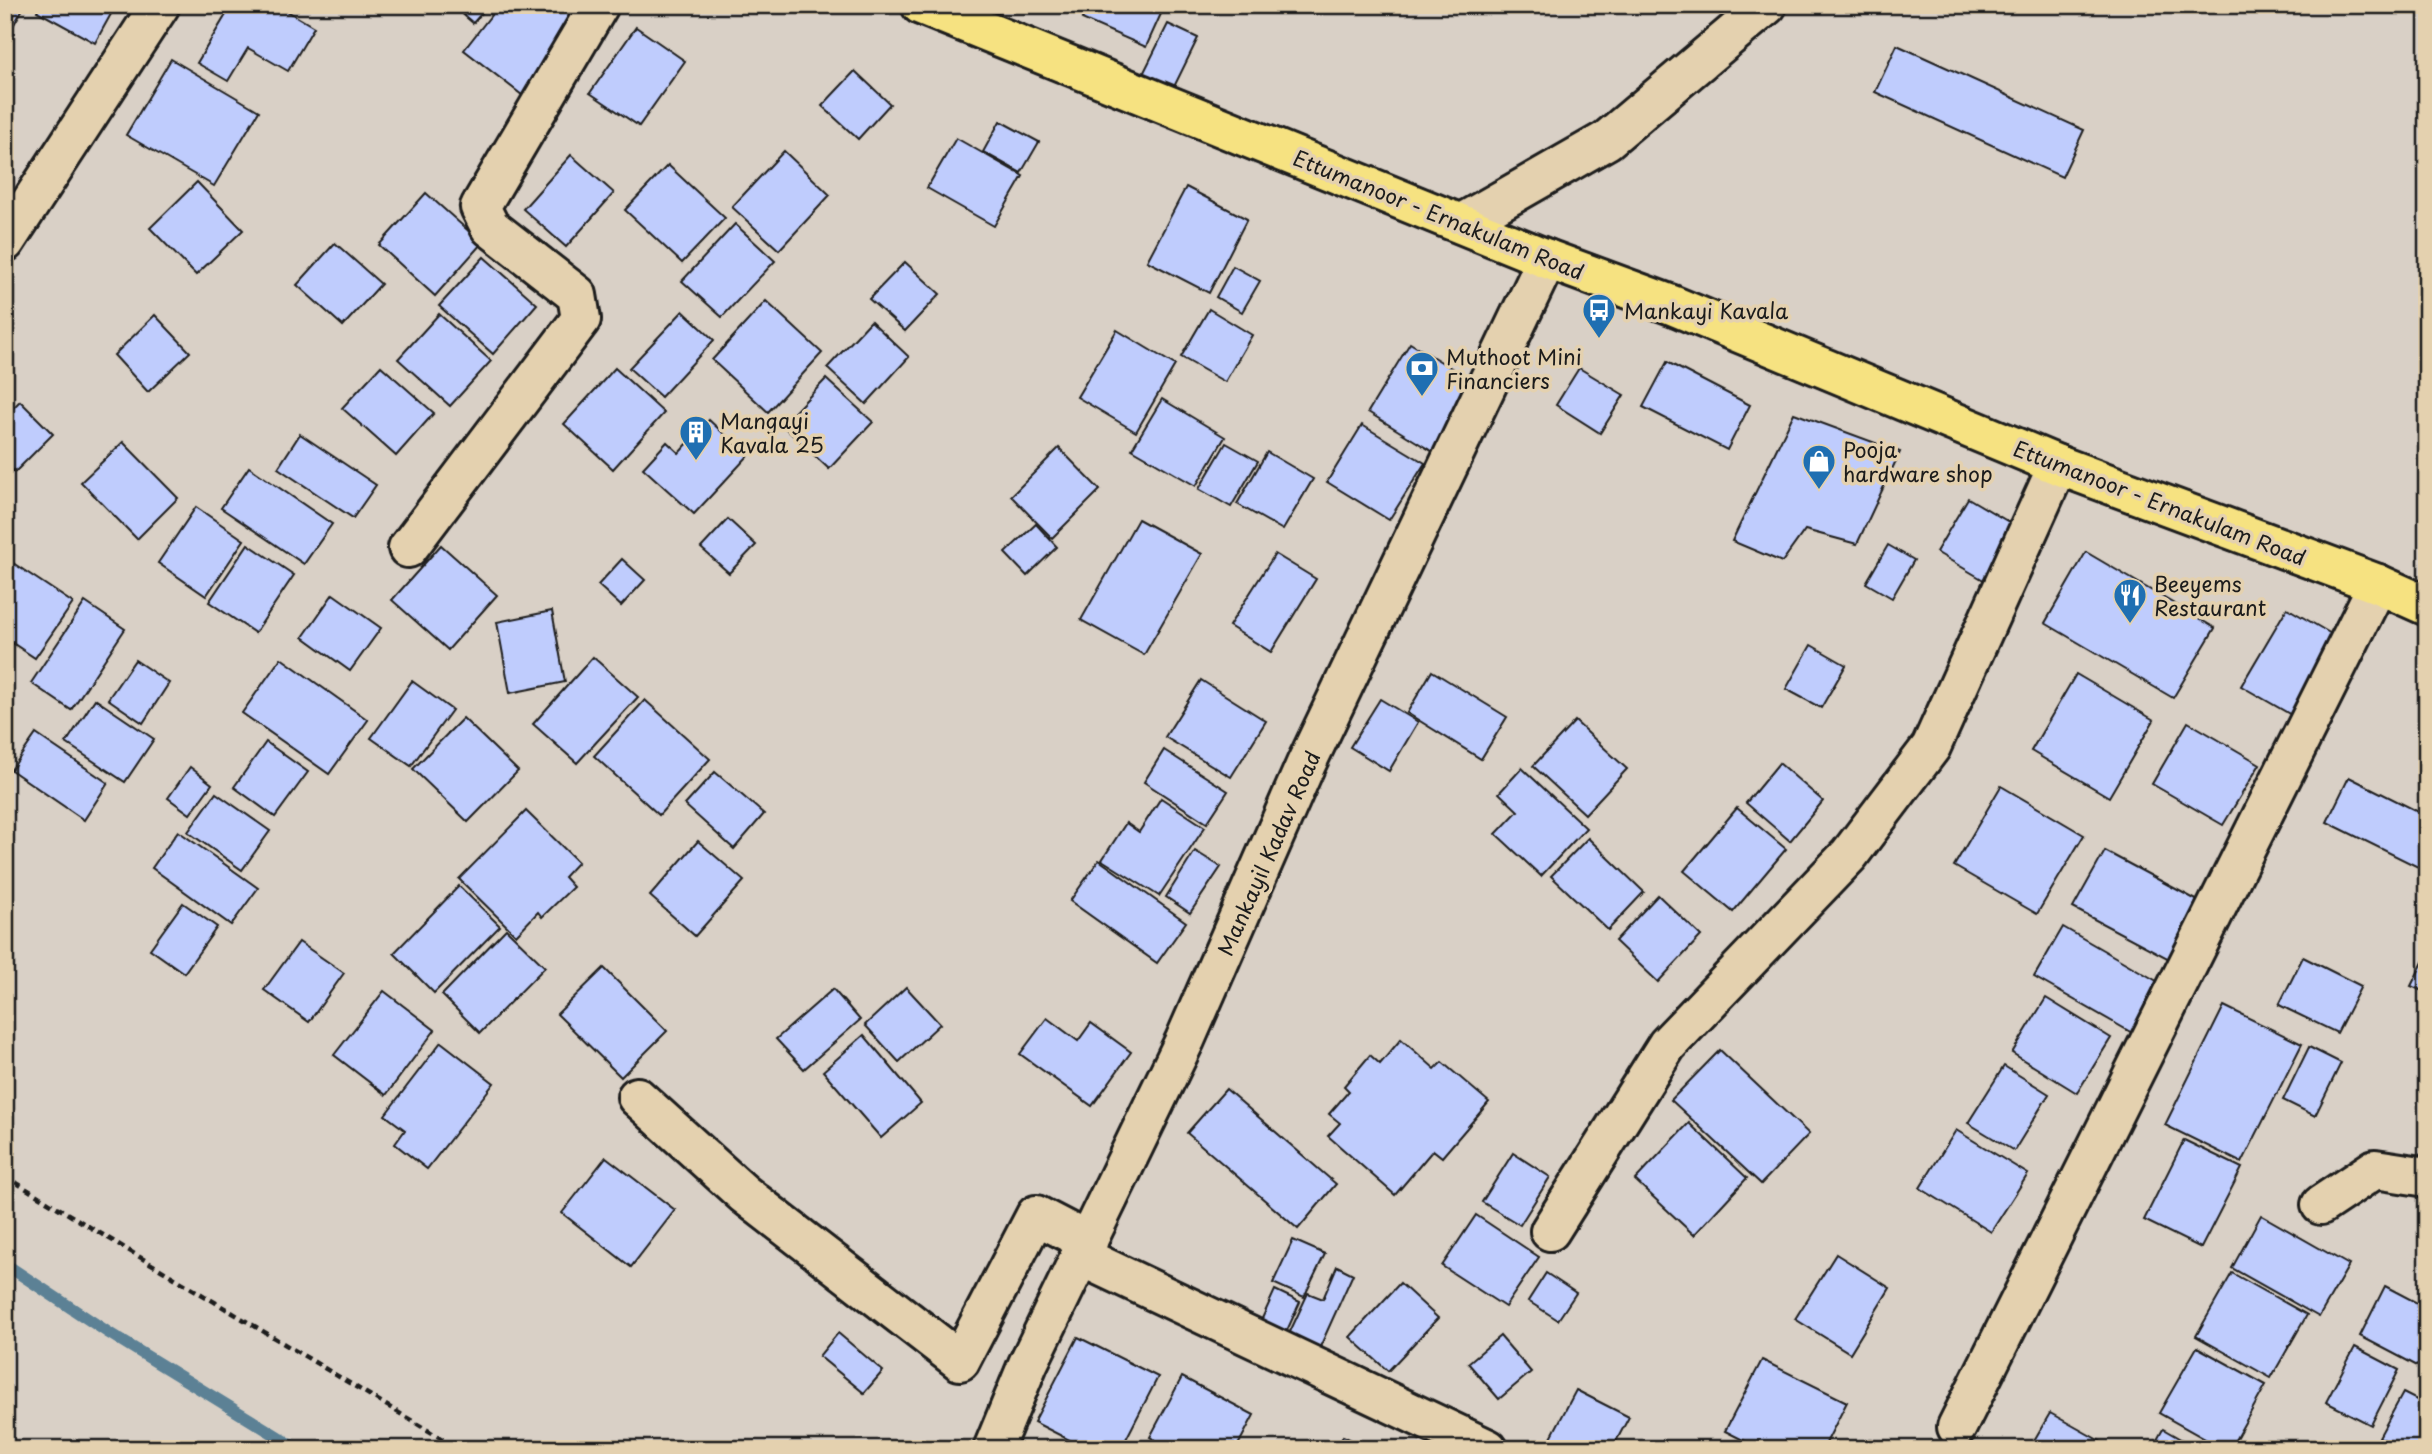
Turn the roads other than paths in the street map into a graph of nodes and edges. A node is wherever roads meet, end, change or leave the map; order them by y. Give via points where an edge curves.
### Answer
1 (160, 5) edge
2 (599, 5) edge
3 (921, 5) edge
4 (1767, 5) edge
5 (1462, 223) junction
6 (5, 242) edge
7 (1547, 259) junction
8 (2058, 465) junction
9 (408, 548) dead end
10 (2378, 584) junction
11 (2427, 606) edge
12 (637, 1097) dead end
13 (2427, 1177) edge
14 (2320, 1205) dead end
15 (1550, 1231) dead end
16 (1084, 1249) junction
17 (1957, 1427) dead end
18 (993, 1449) edge
19 (1488, 1449) edge

1 - 6 street
2 - 9 street via 480,207 490,226 577,295 581,320
3 - 5 main road, Ettumanoor - Ernakulam Road
4 - 5 street via 1607,140
5 - 7 main road, Ettumanoor - Ernakulam Road
7 - 8 main road, Ettumanoor - Ernakulam Road via 1672,304
7 - 16 street, Mankayil Kadav Road via 1306,764 1185,1040
8 - 10 main road, Ettumanoor - Ernakulam Road
8 - 15 street via 1931,747 1849,855 1667,1045
10 - 11 main road, Ettumanoor - Ernakulam Road
10 - 17 street
12 - 16 street via 744,1194 960,1361 1036,1215
13 - 14 street via 2375,1169
16 - 18 street, Mankayil Kadav Road
16 - 19 street

